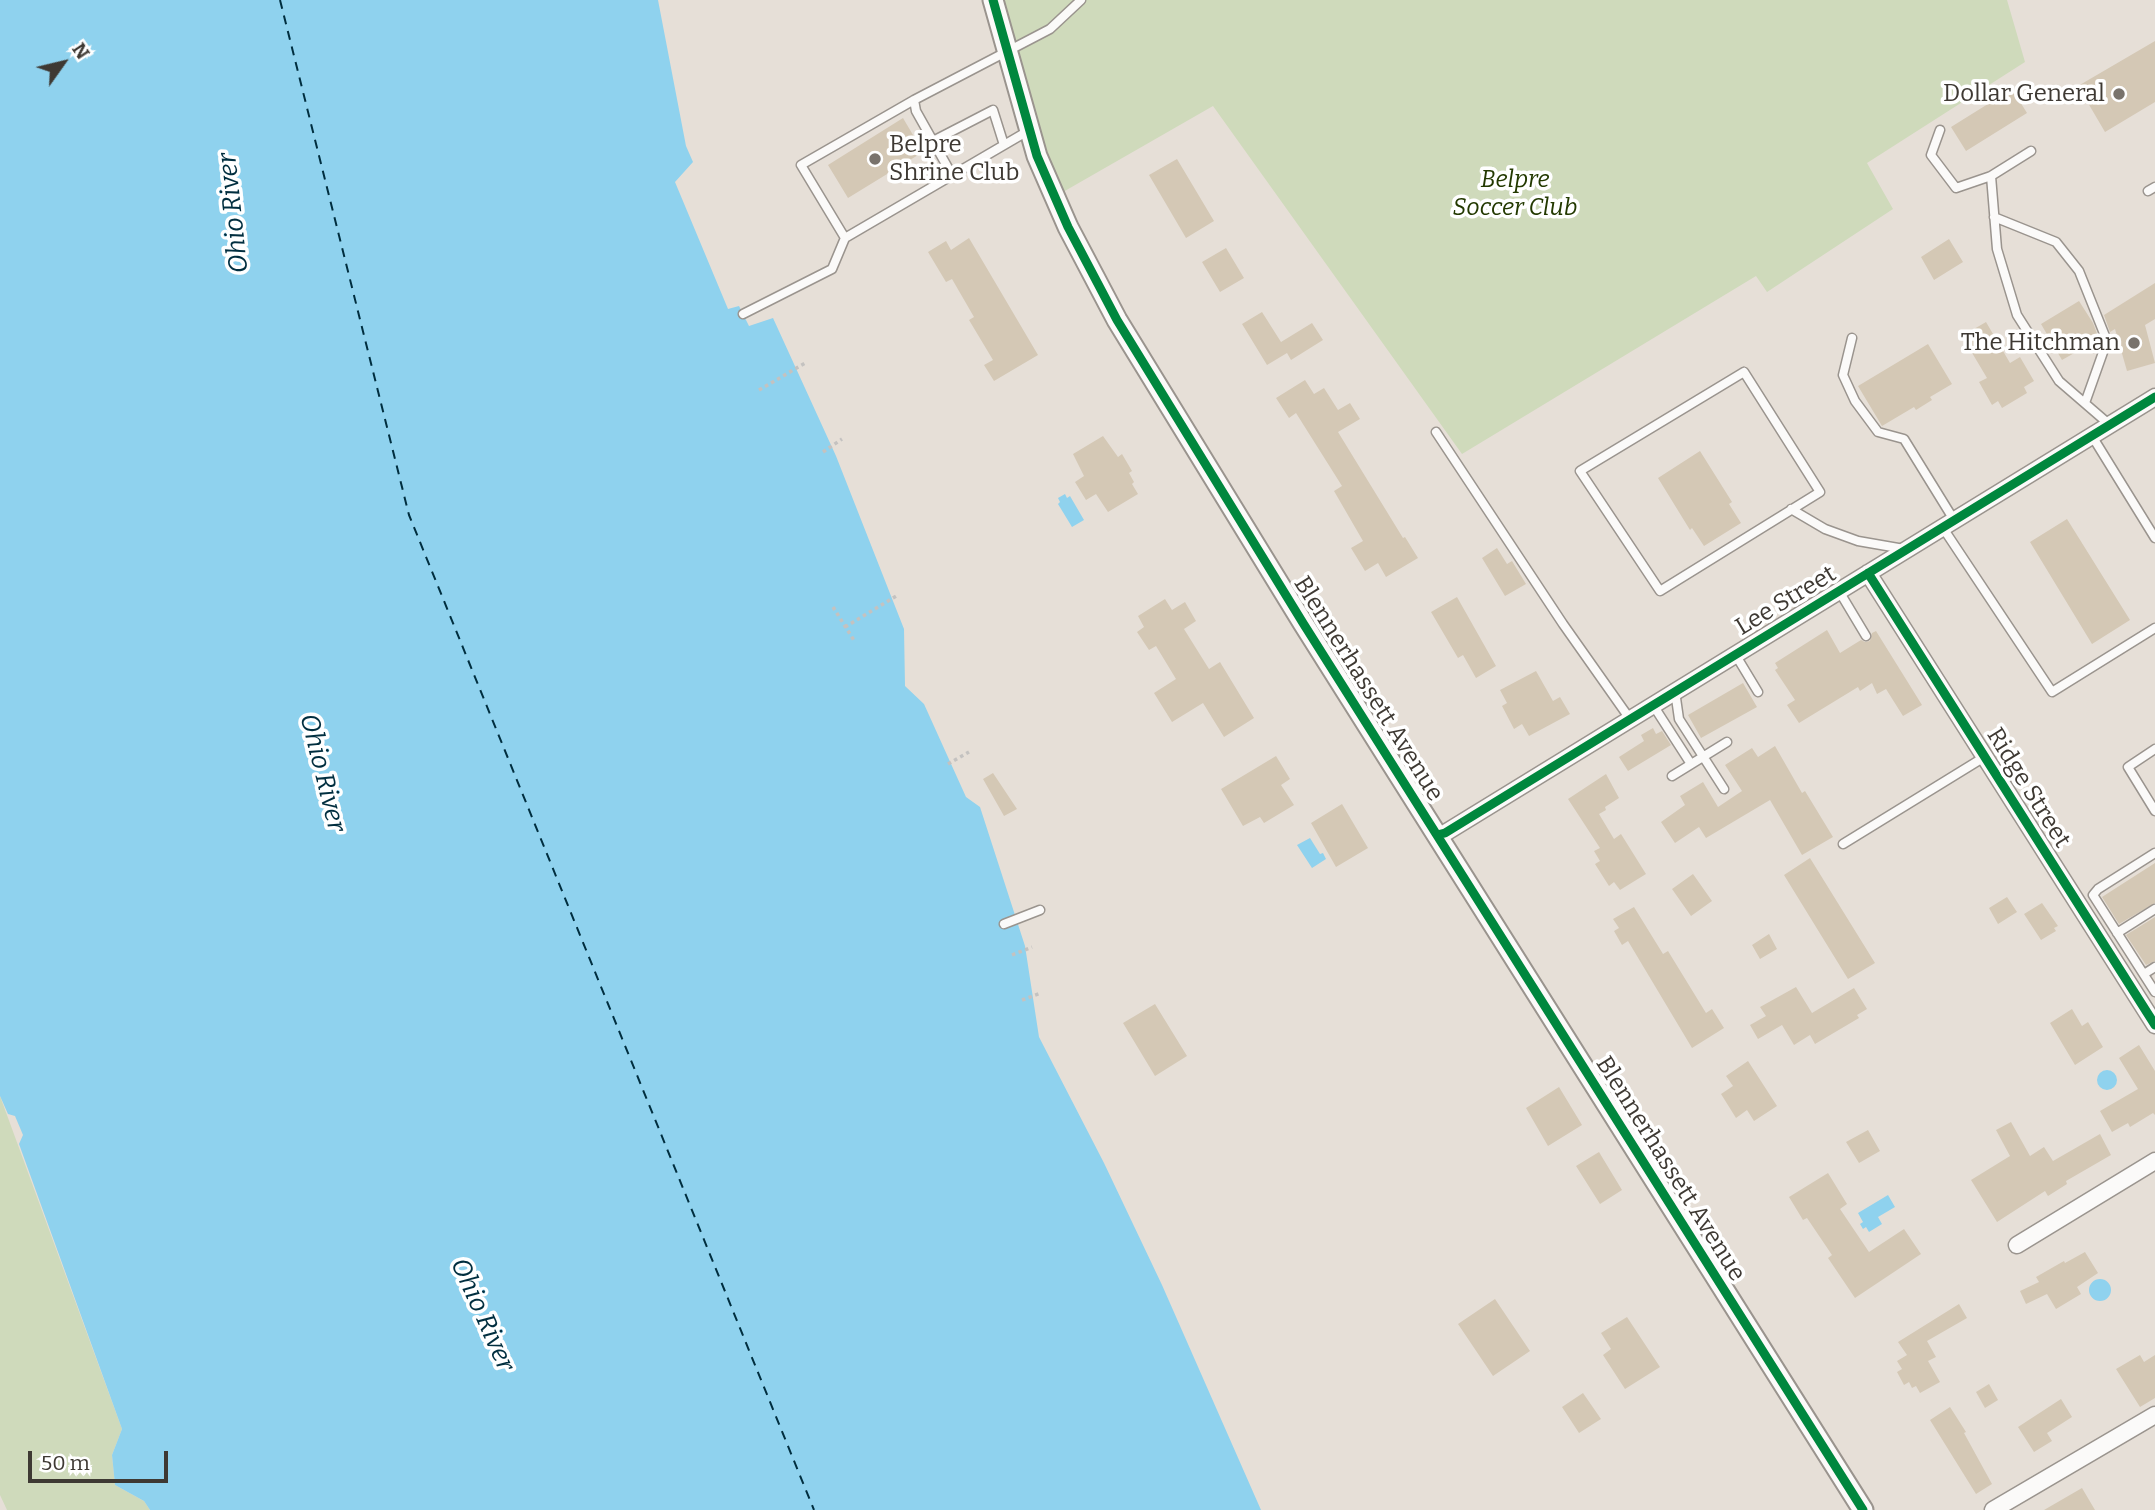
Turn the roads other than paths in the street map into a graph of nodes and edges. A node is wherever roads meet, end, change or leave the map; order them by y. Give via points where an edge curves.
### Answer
1 (993, 0) edge
2 (1081, 0) edge
3 (1008, 51) junction
4 (914, 100) junction
5 (1030, 130) junction
6 (1940, 131) dead end
7 (933, 141) junction
8 (1004, 145) junction
9 (2031, 151) dead end
10 (952, 175) junction
11 (1991, 176) junction
12 (1994, 217) junction
13 (845, 238) junction
14 (743, 314) dead end
15 (1852, 338) dead end
16 (2155, 399) edge
17 (2085, 403) junction
18 (2110, 425) junction
19 (1436, 432) dead end
20 (2092, 436) junction
21 (1791, 509) junction
22 (1948, 524) junction
23 (2155, 538) edge
24 (1907, 549) junction
25 (1868, 573) junction
26 (1839, 591) junction
27 (2155, 628) edge
28 (1866, 636) dead end
29 (1735, 654) junction
30 (1675, 691) junction
31 (1758, 692) dead end
32 (1653, 705) junction
33 (1630, 719) junction
34 (1727, 741) dead end
35 (2155, 749) edge
36 (1986, 756) junction
37 (1702, 757) junction
38 (1691, 764) junction
39 (1672, 776) dead end
40 (1724, 789) dead end
41 (2155, 811) edge
42 (1437, 835) junction
43 (1843, 844) dead end
44 (2155, 853) edge
45 (1040, 909) dead end
46 (2155, 909) edge
47 (1004, 925) dead end
48 (2117, 933) junction
49 (2155, 967) edge
50 (2144, 974) junction
51 (2155, 992) edge
52 (2155, 1025) edge
53 (2155, 1161) edge
54 (2017, 1245) dead end
55 (2155, 1415) edge
56 (1863, 1510) edge
57 (1993, 1510) edge

1 - 3 street, Blennerhassett Avenue
2 - 3 lane via 1050,29
3 - 4 lane
3 - 5 street, Blennerhassett Avenue
4 - 7 lane
4 - 13 lane via 800,165
5 - 8 lane
5 - 42 street, Blennerhassett Avenue via 1053,197 1117,320
6 - 11 lane via 1931,155 1955,188
7 - 8 lane via 993,110
7 - 10 lane
8 - 10 lane
9 - 11 lane
10 - 13 lane
11 - 12 lane
12 - 17 lane via 1997,249 2017,315 2059,381
12 - 17 lane via 2056,242 2078,271 2107,341
13 - 14 lane via 832,269
15 - 22 lane via 1843,375 1855,401 1878,432 1904,439
16 - 18 street, Lee Street
17 - 18 lane
18 - 20 street, Lee Street
19 - 33 lane
20 - 22 street, Lee Street
20 - 23 lane
21 - 21 lane via 1660,591 1580,471 1744,372 1820,492
21 - 24 lane via 1858,541
22 - 24 street, Lee Street
22 - 27 lane via 2052,692
24 - 25 street, Lee Street
25 - 26 street, Lee Street
25 - 36 street, Ridge Street
26 - 28 lane
26 - 29 street, Lee Street
29 - 30 street, Lee Street
29 - 31 lane
30 - 32 street, Lee Street
30 - 37 lane via 1679,719
32 - 33 street, Lee Street
32 - 38 lane
33 - 42 street, Lee Street
34 - 37 lane
35 - 41 lane via 2128,767
36 - 43 lane
36 - 52 street, Ridge Street
37 - 38 lane
37 - 40 lane
38 - 39 lane
42 - 56 street, Blennerhassett Avenue
44 - 48 lane via 2093,895
45 - 47 lane
46 - 48 lane
48 - 50 lane
49 - 50 lane
50 - 51 lane
53 - 54 street
55 - 57 street

